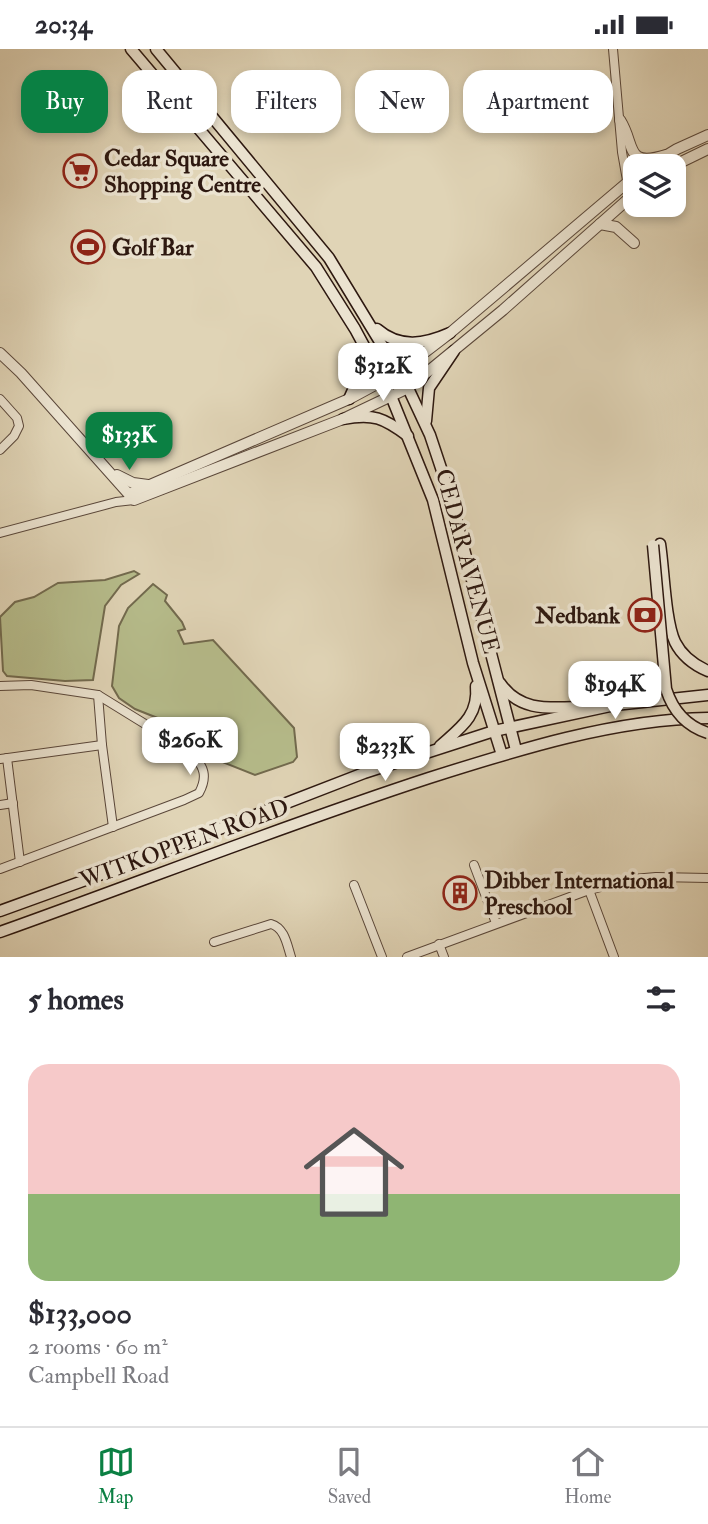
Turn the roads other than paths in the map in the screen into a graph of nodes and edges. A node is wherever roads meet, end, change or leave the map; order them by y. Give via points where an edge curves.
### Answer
1 (131, 49) edge
2 (156, 49) edge
3 (613, 49) edge
4 (620, 120) junction
5 (708, 135) edge
6 (708, 149) edge
7 (626, 154) edge
8 (634, 154) edge
9 (668, 154) edge
10 (686, 159) edge
11 (623, 186) edge
12 (623, 204) edge
13 (600, 224) junction
14 (634, 243) dead end
15 (368, 319) junction
16 (450, 333) junction
17 (362, 342) junction
18 (454, 351) junction
19 (0, 353) edge
20 (399, 372) junction
21 (384, 381) junction
22 (408, 388) junction
23 (391, 396) junction
24 (0, 399) edge
25 (349, 400) junction
26 (343, 419) junction
27 (430, 435) junction
28 (410, 438) junction
29 (0, 450) edge
30 (102, 464) junction
31 (148, 485) junction
32 (131, 497) junction
33 (0, 533) edge
34 (473, 663) junction
35 (708, 671) edge
36 (495, 675) junction
37 (0, 686) edge
38 (98, 695) junction
39 (708, 695) edge
40 (615, 705) junction
41 (708, 718) edge
42 (509, 727) junction
43 (495, 731) junction
44 (708, 733) edge
45 (102, 745) junction
46 (438, 748) junction
47 (516, 750) junction
48 (502, 755) junction
49 (4, 758) edge
50 (13, 803) junction
51 (0, 805) edge
52 (113, 827) junction
53 (20, 862) junction
54 (474, 865) dead end
55 (0, 869) edge
56 (708, 878) edge
57 (354, 885) dead end
58 (589, 890) junction
59 (0, 911) edge
60 (496, 923) junction
61 (0, 932) edge
62 (214, 942) dead end
63 (439, 944) junction
64 (291, 957) edge
65 (382, 957) edge
66 (407, 957) edge
67 (444, 957) edge
68 (614, 957) edge

1 - 17 main road, CEDAR AVENUE via 309,258
2 - 15 main road, CEDAR AVENUE via 309,231
3 - 4 street
4 - 7 street
4 - 8 street
5 - 9 street
6 - 10 street
11 - 16 street
12 - 13 street
13 - 14 street via 616,227
13 - 18 street
15 - 16 main road via 401,342 422,342
15 - 20 main road, CEDAR AVENUE
16 - 20 street
17 - 21 main road, CEDAR AVENUE
17 - 25 main road via 363,368
18 - 22 street
18 - 27 main road via 429,388 426,420
19 - 30 street
20 - 21 street
20 - 22 main road, CEDAR AVENUE
21 - 23 main road, CEDAR AVENUE
21 - 25 street
22 - 23 street
22 - 27 main road, CEDAR AVENUE
23 - 26 street
23 - 28 main road, CEDAR AVENUE
24 - 29 street via 19,426
25 - 31 street
26 - 28 main road via 375,417
26 - 32 street
27 - 36 main road, CEDAR AVENUE via 450,495
28 - 34 main road, CEDAR AVENUE via 433,500
30 - 31 street via 124,479
30 - 32 street
31 - 32 street
32 - 33 street
34 - 43 main road, CEDAR AVENUE
34 - 46 main road via 475,708 470,719
35 - 44 main road, bridge via 688,658 675,641 657,544 667,694 685,721
36 - 40 main road via 514,698 532,707
36 - 42 main road, CEDAR AVENUE
37 - 38 street via 31,685
38 - 45 street
38 - 52 street via 192,753 205,776 199,793
39 - 40 main road, WITKOPPEN ROAD
40 - 42 main road, WITKOPPEN ROAD
41 - 47 main road, WITKOPPEN ROAD via 652,722
42 - 43 main road, WITKOPPEN ROAD
42 - 47 main road, CEDAR AVENUE
43 - 46 main road, WITKOPPEN ROAD
43 - 48 main road, CEDAR AVENUE
45 - 49 street
45 - 52 street
46 - 59 main road, WITKOPPEN ROAD
47 - 48 main road, WITKOPPEN ROAD
48 - 61 main road, WITKOPPEN ROAD via 369,798
49 - 50 street
50 - 51 street
50 - 53 street
52 - 53 street
53 - 55 street
54 - 60 street
56 - 58 street via 633,879
57 - 65 street
58 - 60 street
58 - 68 street
60 - 63 street
62 - 64 street via 271,924 281,931
63 - 66 street
63 - 67 street

